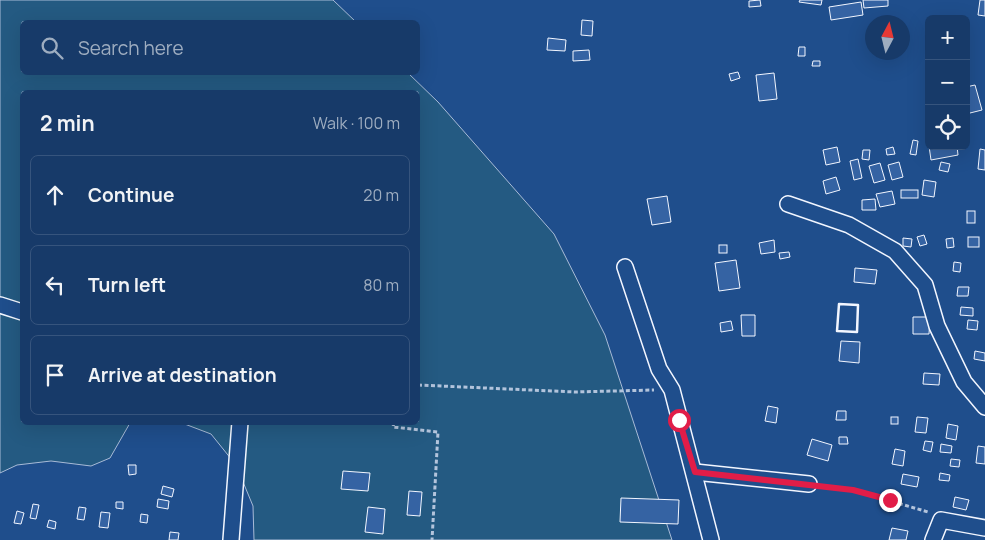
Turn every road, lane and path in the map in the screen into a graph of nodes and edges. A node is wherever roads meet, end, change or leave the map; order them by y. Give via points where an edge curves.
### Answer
1 (788, 204) dead end
2 (625, 267) dead end
3 (0, 305) edge
4 (20, 311) edge
5 (420, 385) edge
6 (672, 390) junction
7 (985, 407) edge
8 (240, 425) edge
9 (393, 425) edge
10 (695, 472) junction
11 (809, 484) joint
12 (941, 520) junction
13 (985, 528) edge
14 (230, 540) edge
15 (432, 540) edge
16 (711, 540) edge
17 (933, 540) edge

1 - 7 street via 849,225 895,251 925,285 937,326 964,382
2 - 6 street via 659,369
3 - 4 street
5 - 6 path via 575,392
6 - 10 street
8 - 14 street
9 - 15 path via 438,432
10 - 11 street
10 - 16 street
11 - 12 path via 853,490 934,514
12 - 13 street
12 - 17 street

